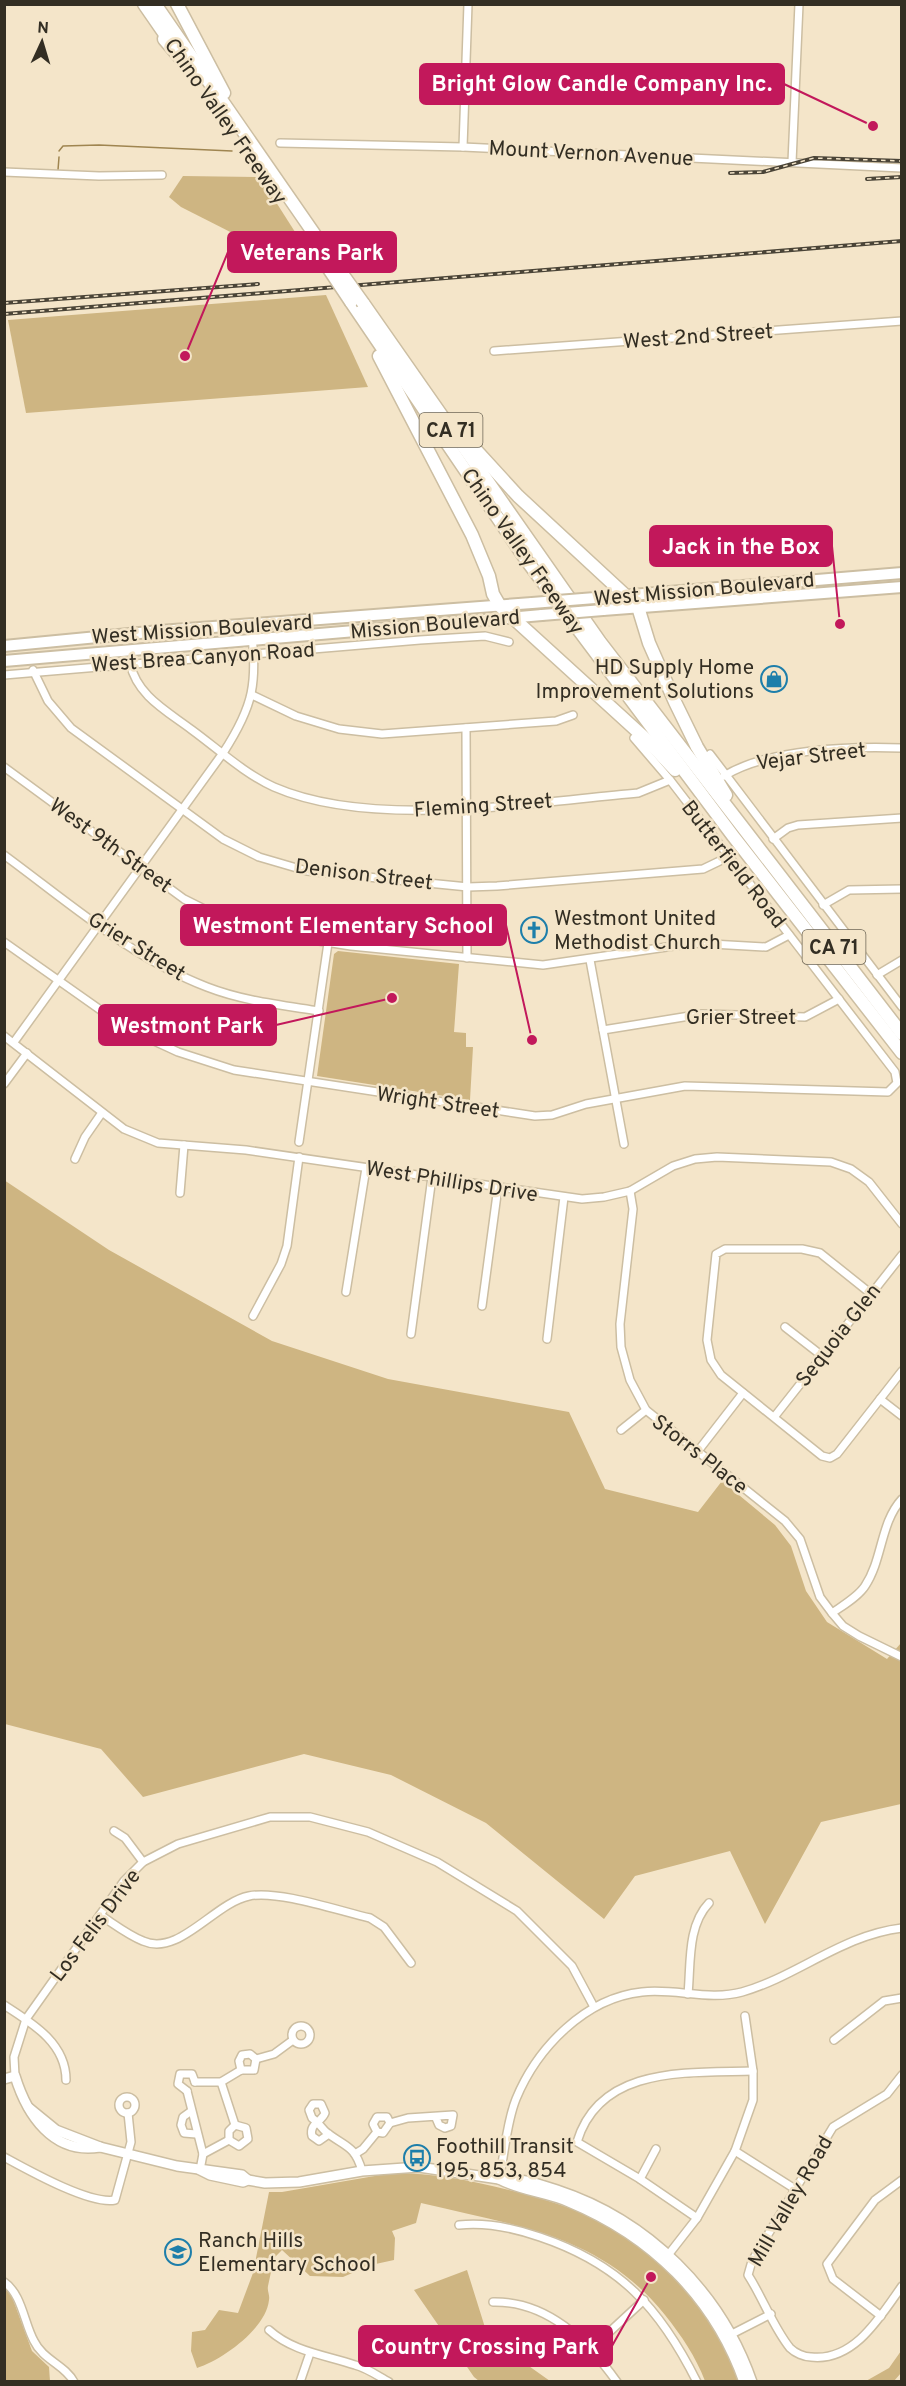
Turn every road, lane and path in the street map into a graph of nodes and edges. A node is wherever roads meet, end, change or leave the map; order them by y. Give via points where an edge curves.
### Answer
1 (133, 4) edge
2 (144, 4) edge
3 (155, 4) edge
4 (177, 4) edge
5 (468, 4) edge
6 (799, 4) edge
7 (189, 68) junction
8 (243, 134) junction
9 (280, 143) dead end
10 (463, 147) junction
11 (792, 162) junction
12 (902, 168) edge
13 (4, 172) edge
14 (162, 175) dead end
15 (357, 305) junction
16 (902, 321) edge
17 (494, 351) dead end
18 (434, 402) junction
19 (902, 573) edge
20 (902, 587) edge
21 (625, 595) junction
22 (500, 606) junction
23 (638, 607) junction
24 (510, 617) junction
25 (251, 625) junction
26 (86, 638) junction
27 (252, 639) junction
28 (509, 642) dead end
29 (4, 646) edge
30 (254, 654) junction
31 (56, 655) junction
32 (4, 661) edge
33 (130, 663) junction
34 (33, 670) junction
35 (4, 675) edge
36 (252, 695) junction
37 (573, 715) dead end
38 (466, 728) junction
39 (634, 738) dead end
40 (902, 748) edge
41 (223, 753) junction
42 (710, 754) dead end
43 (4, 767) edge
44 (724, 776) junction
45 (670, 780) junction
46 (465, 808) junction
47 (182, 809) junction
48 (902, 818) edge
49 (733, 836) junction
50 (773, 839) junction
51 (4, 855) edge
52 (728, 857) junction
53 (767, 859) junction
54 (141, 867) junction
55 (468, 887) junction
56 (902, 889) edge
57 (823, 905) junction
58 (99, 924) junction
59 (789, 935) junction
60 (4, 942) edge
61 (328, 943) junction
62 (467, 958) junction
63 (590, 960) junction
64 (902, 960) edge
65 (877, 975) junction
66 (59, 982) junction
67 (839, 999) junction
68 (902, 1007) edge
69 (319, 1011) junction
70 (603, 1030) junction
71 (902, 1034) edge
72 (4, 1036) edge
73 (14, 1042) junction
74 (27, 1053) junction
75 (902, 1053) edge
76 (897, 1079) joint
77 (308, 1082) junction
78 (4, 1084) edge
79 (614, 1098) junction
80 (101, 1114) junction
81 (299, 1142) dead end
82 (624, 1144) dead end
83 (184, 1145) junction
84 (300, 1157) junction
85 (75, 1159) dead end
86 (366, 1168) junction
87 (432, 1177) junction
88 (498, 1187) junction
89 (630, 1191) junction
90 (180, 1193) dead end
91 (564, 1197) junction
92 (902, 1224) edge
93 (902, 1255) edge
94 (346, 1292) dead end
95 (870, 1293) junction
96 (482, 1306) dead end
97 (253, 1316) dead end
98 (785, 1327) dead end
99 (411, 1334) dead end
100 (547, 1339) dead end
101 (821, 1355) junction
102 (902, 1371) edge
103 (743, 1393) junction
104 (880, 1399) junction
105 (646, 1410) junction
106 (775, 1416) junction
107 (902, 1416) edge
108 (621, 1430) dead end
109 (698, 1451) junction
110 (902, 1499) edge
111 (832, 1613) junction
112 (902, 1657) edge
113 (114, 1832) dead end
114 (143, 1862) junction
115 (709, 1903) dead end
116 (100, 1915) junction
117 (902, 1928) edge
118 (411, 1963) dead end
119 (688, 1994) junction
120 (902, 1998) edge
121 (4, 2005) edge
122 (594, 2007) junction
123 (745, 2016) dead end
124 (26, 2019) junction
125 (293, 2040) dead end
126 (834, 2040) dead end
127 (256, 2059) junction
128 (242, 2070) junction
129 (753, 2071) junction
130 (902, 2074) edge
131 (15, 2076) junction
132 (4, 2079) edge
133 (66, 2080) dead end
134 (195, 2082) junction
135 (220, 2082) junction
136 (187, 2091) junction
137 (190, 2112) junction
138 (128, 2113) dead end
139 (436, 2118) dead end
140 (390, 2123) junction
141 (235, 2125) junction
142 (377, 2132) junction
143 (196, 2134) junction
144 (329, 2134) junction
145 (229, 2140) junction
146 (656, 2149) dead end
147 (735, 2151) junction
148 (128, 2154) junction
149 (203, 2154) junction
150 (355, 2154) junction
151 (6, 2161) edge
152 (200, 2170) junction
153 (359, 2172) junction
154 (499, 2179) junction
155 (640, 2179) junction
156 (902, 2180) edge
157 (795, 2189) junction
158 (697, 2218) junction
159 (459, 2225) dead end
160 (667, 2257) junction
161 (4, 2282) edge
162 (902, 2286) edge
163 (644, 2300) junction
164 (493, 2302) dead end
165 (771, 2314) junction
166 (881, 2316) junction
167 (269, 2330) dead end
168 (729, 2336) junction
169 (591, 2349) junction
170 (310, 2353) junction
171 (74, 2382) edge
172 (300, 2382) edge
173 (389, 2382) edge
174 (617, 2382) edge
175 (697, 2382) edge
176 (744, 2382) edge
177 (752, 2382) edge

1 - 7 highway
2 - 7 highway, Chino Valley Freeway / CA 71
3 - 8 highway, Chino Valley Freeway / CA 71
4 - 8 highway
5 - 10 street
6 - 11 street
7 - 8 highway, Chino Valley Freeway / CA 71
8 - 15 highway, Chino Valley Freeway / CA 71, bridge
9 - 10 street, Mount Vernon Avenue
10 - 11 street, Mount Vernon Avenue
11 - 12 street, Mount Vernon Avenue
13 - 14 street
15 - 18 highway, Chino Valley Freeway / CA 71
15 - 22 highway via 472,535
15 - 49 highway, Chino Valley Freeway / CA 71 via 527,561
16 - 17 street, West 2nd Street
18 - 21 highway via 518,496
18 - 53 highway, Chino Valley Freeway / CA 71 via 600,642
19 - 21 main road, West Mission Boulevard
20 - 23 main road, Mission Boulevard
21 - 22 main road, West Mission Boulevard, bridge
21 - 23 highway
22 - 24 highway
22 - 25 main road, West Mission Boulevard
23 - 24 main road, Mission Boulevard, bridge
23 - 53 highway via 649,643 697,747
24 - 27 main road, Mission Boulevard
24 - 49 highway via 647,740
25 - 26 main road, West Mission Boulevard
25 - 27 street
26 - 29 main road, West Mission Boulevard
26 - 31 main road via 85,645
27 - 30 street
27 - 31 main road, Mission Boulevard
28 - 30 street, West Brea Canyon Road via 485,636
30 - 33 street, West Brea Canyon Road
30 - 36 street
31 - 32 main road, Mission Boulevard
33 - 34 street, West Brea Canyon Road
33 - 41 street, Fleming Street via 136,683 148,697
34 - 35 street, West Brea Canyon Road
34 - 47 street, Denison Street via 48,701 71,728
36 - 38 street via 296,716 339,729 382,734
36 - 41 street via 244,721
37 - 38 street via 556,721
38 - 46 street
39 - 45 street, Butterfield Road
40 - 44 street, Vejar Street via 790,755 746,764
41 - 46 street, Fleming Street via 273,786 306,798 421,811
41 - 47 street
42 - 44 street
43 - 54 street, West 9th Street
44 - 50 street
45 - 46 street, Fleming Street via 638,793
45 - 52 street, Butterfield Road
46 - 55 street
47 - 54 street
47 - 55 street, Denison Street via 223,839 260,857 307,871
48 - 50 street via 798,825
49 - 75 highway, Chino Valley Freeway / CA 71
50 - 57 street
51 - 58 street, Grier Street
52 - 55 street, Denison Street via 703,869
52 - 59 street, Butterfield Road
53 - 71 highway, Chino Valley Freeway / CA 71
54 - 58 street
54 - 61 street, West 9th Street via 184,899 228,921 262,932
55 - 62 street
56 - 57 street via 849,890
57 - 65 street
58 - 66 street
58 - 69 street, Grier Street via 158,964 208,988
59 - 63 street, West 9th Street via 766,947 694,943
59 - 67 street, Butterfield Road
60 - 66 street, Wright Street
61 - 62 street, West 9th Street
61 - 69 street
62 - 63 street, West 9th Street via 543,965
63 - 70 street
64 - 65 street
65 - 68 street
66 - 73 street
66 - 77 street, Wright Street via 126,1028 178,1052 234,1071
67 - 70 street, Grier Street via 804,1017 702,1014
67 - 76 street, Butterfield Road
69 - 77 street
70 - 79 street
72 - 73 street, West Phillips Drive
73 - 74 street, West Phillips Drive
74 - 78 street
74 - 80 street, West Phillips Drive
76 - 79 street, Wright Street via 894,1088 880,1093 710,1085
77 - 79 street, Wright Street via 535,1116
77 - 81 street
79 - 82 street
80 - 83 street, West Phillips Drive via 141,1137
80 - 85 street
83 - 84 street, West Phillips Drive
83 - 90 street
84 - 86 street, West Phillips Drive
84 - 97 street via 287,1246
86 - 87 street, West Phillips Drive
86 - 94 street
87 - 88 street, West Phillips Drive
87 - 99 street
88 - 91 street, West Phillips Drive
88 - 96 street
89 - 91 street, West Phillips Drive via 604,1197
89 - 92 street, West Phillips Drive via 673,1166 695,1160 717,1157 831,1162 851,1169 869,1182
89 - 105 street, Storrs Place via 633,1209 621,1347 630,1380
91 - 100 street
93 - 95 street, Sequoia Glen
95 - 101 street, Sequoia Glen
95 - 103 street via 820,1253 802,1249 725,1249 716,1254 707,1340 711,1360 721,1375
98 - 101 street
101 - 106 street, Sequoia Glen
102 - 104 street
103 - 106 street
103 - 109 street
104 - 106 street via 830,1458 822,1456
104 - 107 street
105 - 108 street
105 - 109 street, Storrs Place
109 - 111 street, Storrs Place via 785,1521 800,1539 820,1597
110 - 111 street via 888,1521 864,1588
111 - 112 street, Storrs Place via 843,1626
113 - 114 street via 125,1838
114 - 116 street, Los Felis Drive
114 - 122 street, Los Felis Drive via 178,1844 270,1816 310,1817 368,1832 437,1862 517,1911 572,1966
115 - 119 street via 699,1913 694,1928
116 - 118 street via 145,1942 162,1944 180,1938 225,1905 266,1894 370,1918 384,1927
116 - 124 street, Los Felis Drive
117 - 119 street via 878,1931 847,1942 741,1992
119 - 122 street via 641,1992
120 - 126 street via 884,2001
121 - 124 street
122 - 154 street via 561,2033 524,2082 510,2121
123 - 129 street
124 - 131 street, Los Felis Drive via 15,2057
124 - 133 street via 60,2053
125 - 127 street
127 - 128 street via 254,2070
127 - 128 street via 250,2054 242,2055
128 - 135 street
129 - 147 street via 753,2100
129 - 155 street via 663,2073 629,2084 600,2105 581,2131 578,2142
130 - 157 street, Mill Valley Road via 887,2094 833,2127
131 - 132 main road
131 - 148 main road via 29,2108 56,2130
134 - 135 street
134 - 136 street
134 - 136 street via 192,2074 180,2074 178,2085
135 - 141 street
136 - 137 street
137 - 143 street
137 - 143 street via 181,2125 184,2133
138 - 148 street
139 - 140 street via 416,2117
140 - 142 street via 386,2131
140 - 142 street via 387,2117 377,2117 373,2124
141 - 145 street via 229,2131
141 - 145 street via 246,2128 248,2139 239,2146
142 - 150 street
143 - 149 street
144 - 144 street via 323,2140 313,2139 311,2130 317,2121
144 - 150 street
145 - 149 street
146 - 155 street
147 - 157 street
147 - 158 street
148 - 151 street via 115,2200 105,2202
148 - 152 main road
149 - 152 street
150 - 153 street
152 - 153 main road via 242,2175 248,2180 299,2182
153 - 154 main road via 419,2167
154 - 160 main road via 586,2209
155 - 158 street
156 - 166 street via 875,2200 827,2264 833,2279
157 - 165 street, Mill Valley Road via 752,2261 748,2276
158 - 160 street
159 - 163 street via 477,2223 526,2232 575,2249 622,2278
160 - 168 main road
161 - 171 street via 13,2287 42,2355
162 - 166 street
163 - 169 street
163 - 175 street via 678,2343
164 - 169 street via 531,2308 570,2329
165 - 166 street, Mill Valley Road via 792,2350 805,2357 822,2358 857,2342
165 - 168 street
167 - 170 street via 280,2340
168 - 176 main road
168 - 177 main road
169 - 174 street
170 - 172 street
170 - 173 street via 358,2365

